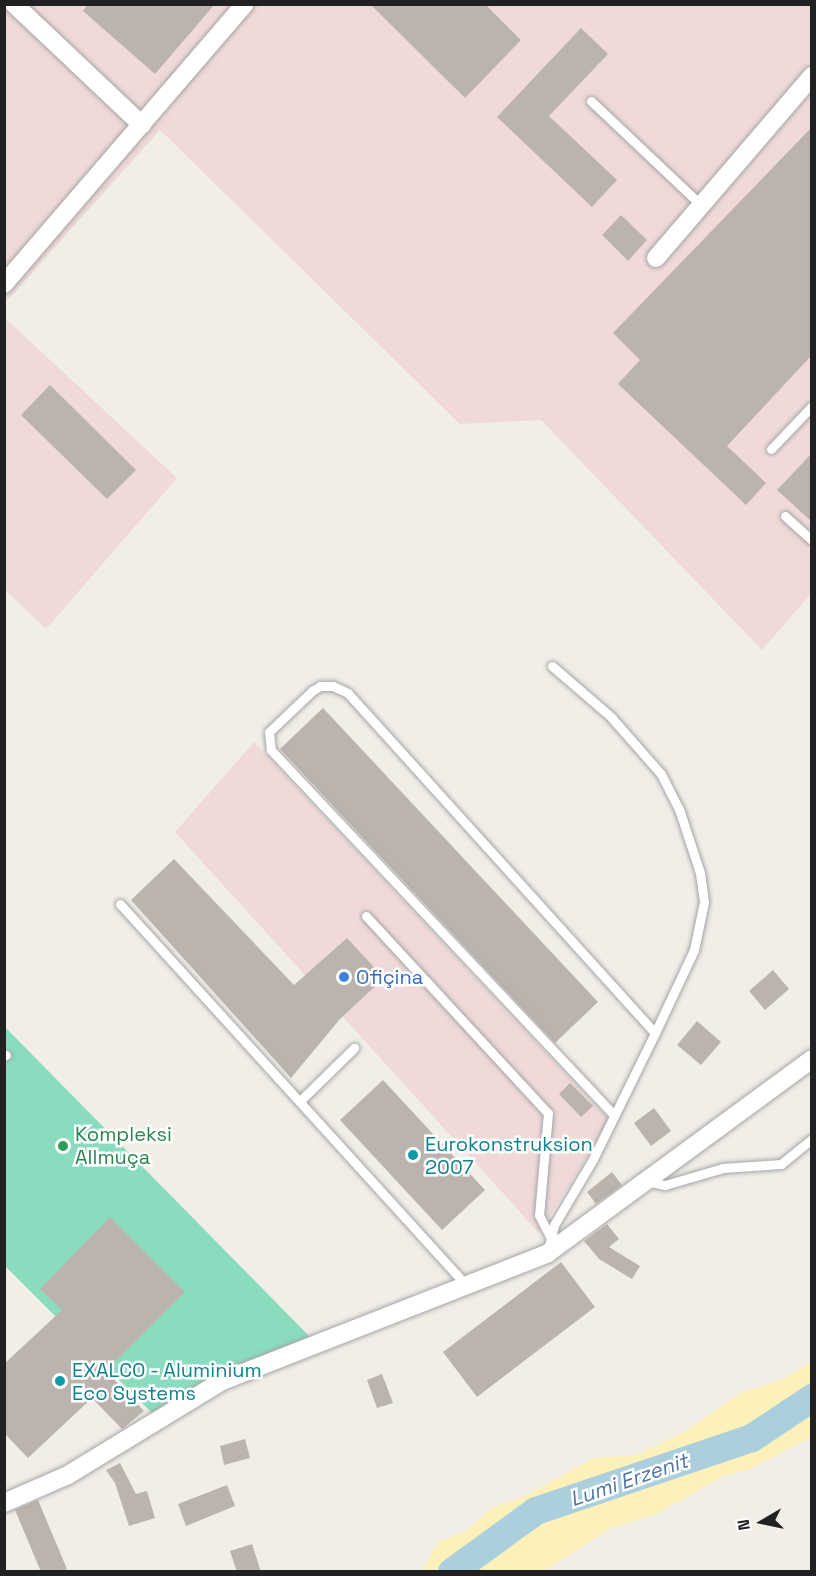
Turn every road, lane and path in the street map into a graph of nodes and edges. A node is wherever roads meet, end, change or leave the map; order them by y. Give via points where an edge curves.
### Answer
1 (14, 4) edge
2 (245, 4) edge
3 (812, 76) edge
4 (591, 101) dead end
5 (142, 124) junction
6 (701, 205) junction
7 (656, 258) dead end
8 (4, 284) edge
9 (812, 406) edge
10 (771, 449) dead end
11 (785, 516) dead end
12 (812, 540) edge
13 (552, 666) dead end
14 (120, 904) dead end
15 (366, 916) dead end
16 (656, 1033) junction
17 (354, 1048) dead end
18 (812, 1059) edge
19 (812, 1068) edge
20 (794, 1074) junction
21 (300, 1101) junction
22 (614, 1115) junction
23 (812, 1139) edge
24 (645, 1180) junction
25 (549, 1246) junction
26 (467, 1286) junction
27 (4, 1503) edge

1 - 5 street
2 - 5 street
3 - 6 street
4 - 6 lane
5 - 8 street via 106,171
6 - 7 street
9 - 10 lane
11 - 12 lane
13 - 16 lane via 611,717 661,774 679,809 700,873 704,902 694,950
14 - 21 lane
15 - 25 lane via 548,1113 539,1215
16 - 22 lane
16 - 22 lane via 342,688 320,686 275,724 268,740 276,757
17 - 21 lane
18 - 20 street
19 - 20 street
20 - 24 street
21 - 26 lane
22 - 25 lane via 554,1225
23 - 24 lane via 792,1158 765,1168 723,1168 665,1185
24 - 25 street
25 - 26 street
26 - 27 street via 222,1381 68,1475

